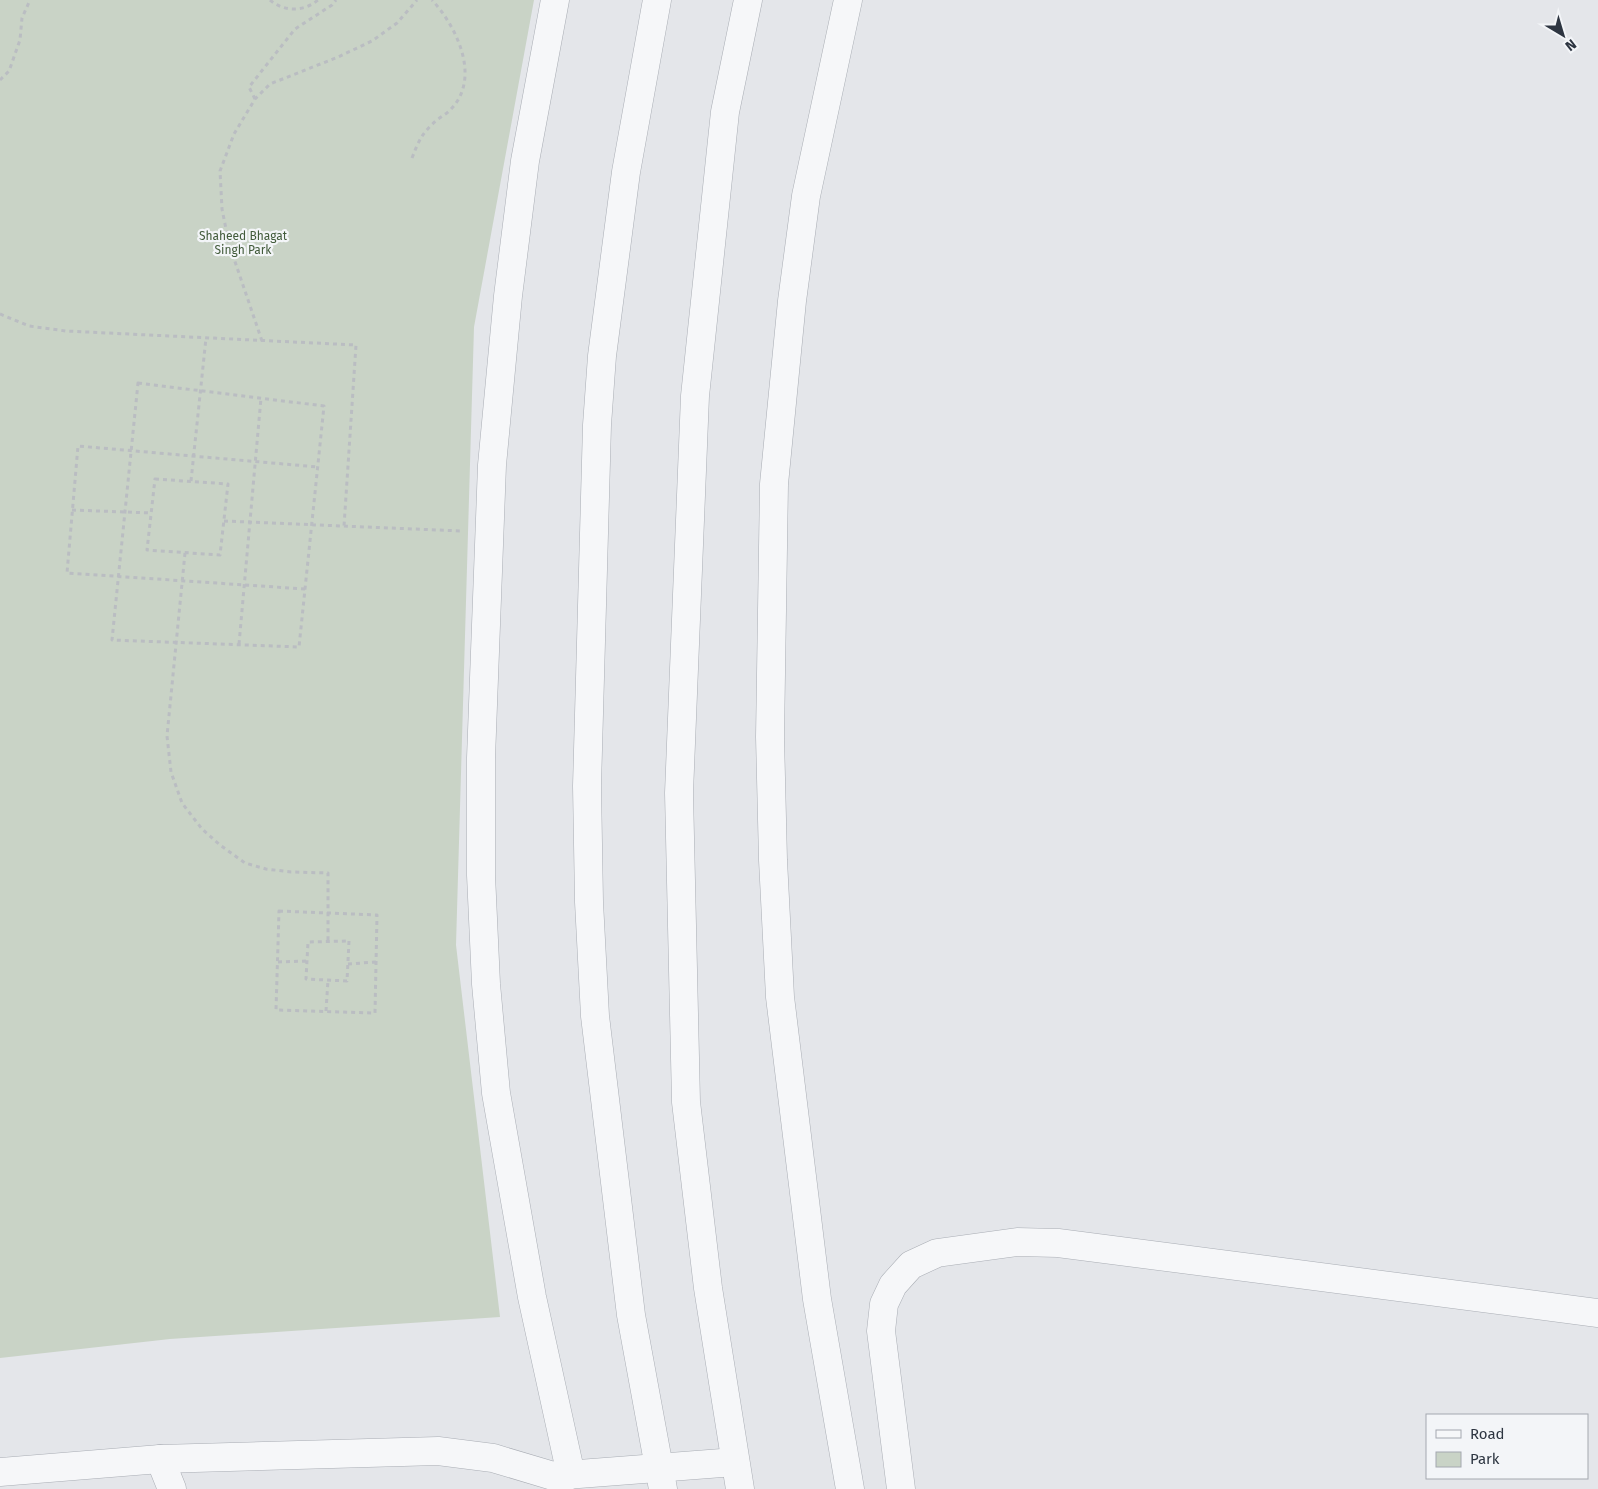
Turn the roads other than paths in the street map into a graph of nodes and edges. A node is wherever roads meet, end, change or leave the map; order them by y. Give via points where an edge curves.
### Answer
1 (555, 0) edge
2 (657, 0) edge
3 (748, 0) edge
4 (848, 0) edge
5 (1598, 1313) edge
6 (160, 1459) junction
7 (736, 1462) junction
8 (0, 1472) edge
9 (562, 1476) junction
10 (661, 1479) edge
11 (172, 1489) edge
12 (528, 1489) edge
13 (740, 1489) edge
14 (850, 1489) edge
15 (901, 1489) edge

1 - 9 street via 525,161 492,465 481,758 481,875 496,1093
2 - 10 street via 626,172 602,356 597,425 587,786 595,1016 631,1315
3 - 7 street via 724,112 695,396 679,793 686,1102 708,1288
4 - 14 street via 806,196 792,300 774,484 770,737 780,997 817,1298
5 - 15 street via 1058,1243 1016,1242 937,1253 911,1265 893,1286 884,1304 881,1331
6 - 8 street
6 - 9 street via 438,1451 493,1458
6 - 11 street
7 - 10 street
7 - 13 street
9 - 10 street
9 - 12 street

